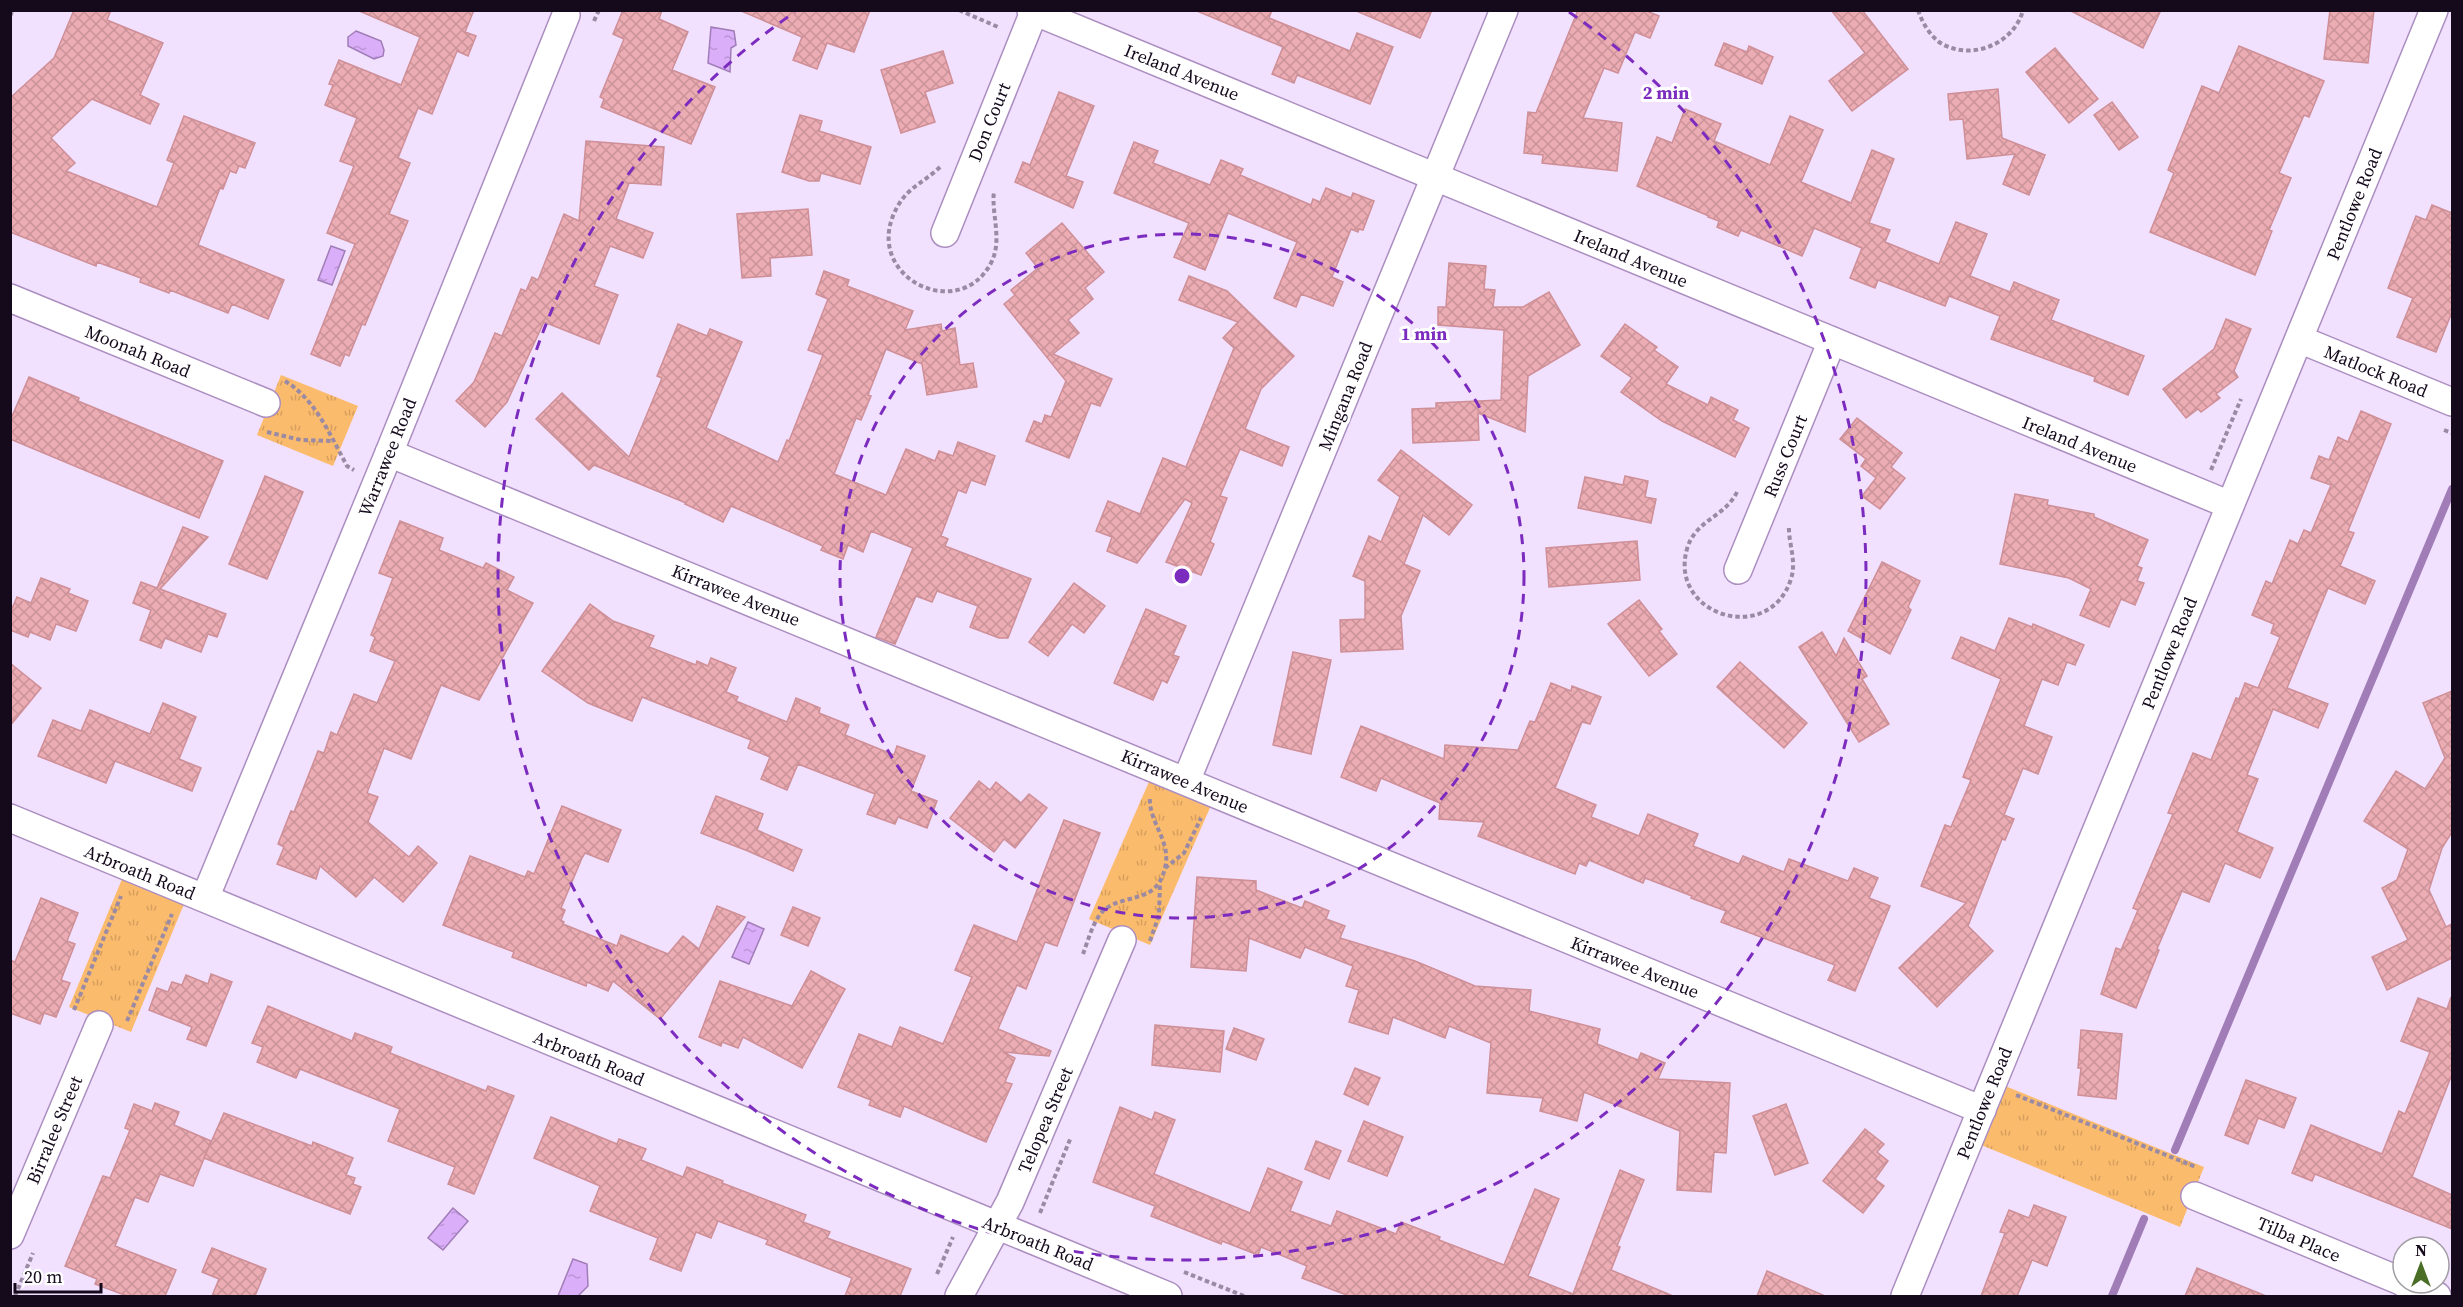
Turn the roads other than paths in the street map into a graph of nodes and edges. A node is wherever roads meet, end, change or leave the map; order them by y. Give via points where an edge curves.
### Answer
1 (1504, 10) edge
2 (2434, 10) edge
3 (1033, 11) edge
4 (566, 15) dead end
5 (1436, 177) junction
6 (945, 233) dead end
7 (10, 298) edge
8 (2299, 339) junction
9 (1832, 341) junction
10 (2452, 402) edge
11 (266, 403) dead end
12 (389, 453) junction
13 (2230, 505) junction
14 (1738, 570) dead end
15 (1186, 781) junction
16 (10, 818) edge
17 (205, 898) junction
18 (1122, 940) dead end
19 (99, 1025) dead end
20 (1982, 1110) junction
21 (2195, 1196) dead end
22 (997, 1226) junction
23 (10, 1235) edge
24 (2391, 1278) edge
25 (958, 1296) edge
26 (1168, 1296) edge
27 (1905, 1296) edge

1 - 5 street, Mingana Road
2 - 8 street, Pentlowe Road
3 - 5 street, Ireland Avenue
3 - 6 street, Don Court
4 - 12 street, Warrawee Road
5 - 9 street, Ireland Avenue
5 - 15 street, Mingana Road
7 - 11 street, Moonah Road
8 - 10 street, Matlock Road
8 - 13 street, Pentlowe Road
9 - 13 street, Ireland Avenue
9 - 14 street, Russ Court
12 - 15 street, Kirrawee Avenue
12 - 17 street, Warrawee Road
13 - 20 street, Pentlowe Road
15 - 20 street, Kirrawee Avenue
16 - 17 street, Arbroath Road
17 - 22 street, Arbroath Road
18 - 22 street, Telopea Street
19 - 23 street, Birralee Street
20 - 27 street, Pentlowe Road
21 - 24 street, Tilba Place
22 - 25 street, Telopea Street
22 - 26 street, Arbroath Road

